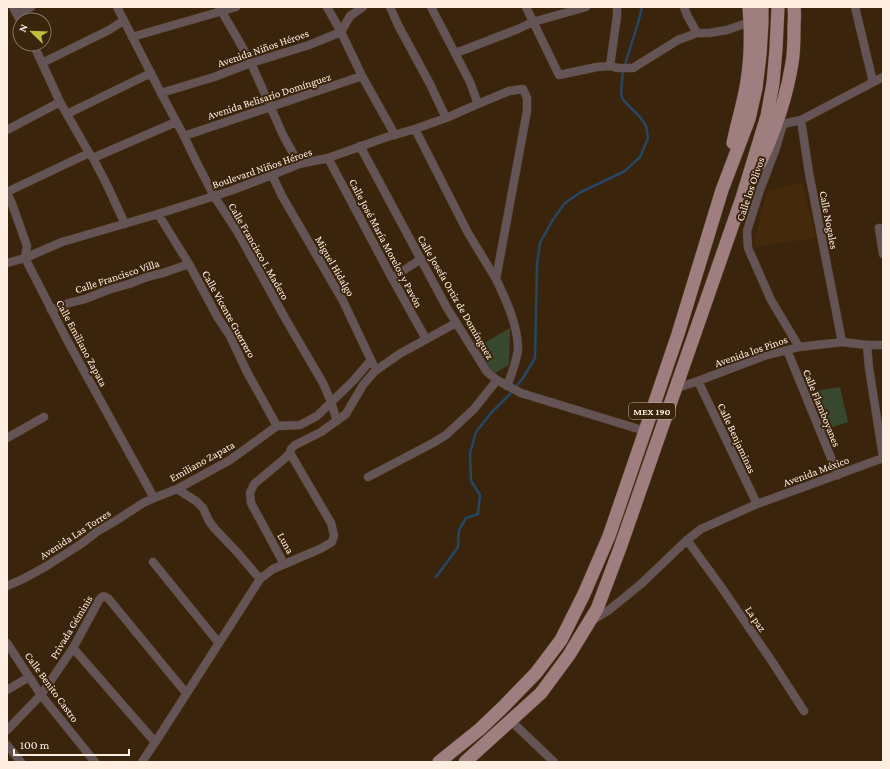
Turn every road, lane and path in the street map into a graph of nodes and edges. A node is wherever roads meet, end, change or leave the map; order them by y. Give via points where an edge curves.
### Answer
1 (30, 7) edge
2 (117, 7) edge
3 (236, 7) edge
4 (327, 7) edge
5 (363, 7) edge
6 (390, 7) edge
7 (431, 7) edge
8 (526, 7) edge
9 (586, 7) edge
10 (617, 7) edge
11 (684, 7) edge
12 (749, 7) edge
13 (762, 7) edge
14 (778, 7) edge
15 (794, 7) edge
16 (855, 7) edge
17 (220, 9) edge
18 (21, 12) edge
19 (124, 21) junction
20 (532, 22) junction
21 (750, 22) junction
22 (340, 32) junction
23 (697, 33) junction
24 (132, 37) junction
25 (37, 52) edge
26 (456, 52) junction
27 (42, 63) junction
28 (251, 64) junction
29 (610, 66) junction
30 (151, 73) junction
31 (362, 76) junction
32 (883, 77) edge
33 (873, 82) junction
34 (161, 93) junction
35 (60, 102) junction
36 (478, 104) junction
37 (270, 107) junction
38 (67, 114) junction
39 (446, 118) junction
40 (801, 120) junction
41 (176, 122) junction
42 (779, 124) junction
43 (415, 129) junction
44 (7, 130) edge
45 (394, 135) junction
46 (184, 136) junction
47 (360, 146) junction
48 (91, 156) junction
49 (328, 158) junction
50 (299, 164) junction
51 (272, 175) junction
52 (722, 190) junction
53 (7, 193) edge
54 (214, 196) junction
55 (742, 198) junction
56 (158, 214) junction
57 (125, 224) junction
58 (879, 228) dead end
59 (883, 254) edge
60 (25, 258) junction
61 (421, 259) junction
62 (7, 263) edge
63 (189, 264) junction
64 (392, 278) junction
65 (496, 279) junction
66 (51, 310) junction
67 (456, 323) junction
68 (426, 339) junction
69 (842, 342) junction
70 (867, 345) junction
71 (883, 345) edge
72 (799, 347) junction
73 (787, 350) junction
74 (372, 360) junction
75 (375, 371) junction
76 (497, 380) junction
77 (698, 381) junction
78 (509, 387) junction
79 (677, 388) junction
80 (331, 402) junction
81 (44, 417) dead end
82 (337, 421) junction
83 (278, 426) junction
84 (645, 431) junction
85 (7, 438) edge
86 (290, 453) junction
87 (883, 457) edge
88 (838, 475) junction
89 (368, 477) dead end
90 (177, 489) junction
91 (154, 498) junction
92 (757, 504) junction
93 (687, 540) junction
94 (153, 562) dead end
95 (284, 564) junction
96 (260, 579) junction
97 (7, 586) edge
98 (587, 624) junction
99 (218, 642) junction
100 (7, 643) edge
101 (73, 648) junction
102 (29, 677) junction
103 (7, 690) edge
104 (186, 694) junction
105 (41, 695) junction
106 (804, 711) dead end
107 (511, 721) junction
108 (7, 730) edge
109 (155, 742) junction
110 (7, 746) edge
111 (21, 762) edge
112 (95, 762) edge
113 (142, 762) edge
114 (439, 762) edge
115 (465, 762) edge
116 (554, 762) edge

1 - 18 street
2 - 19 street, Calle Francisco I. Madero
3 - 17 street
4 - 22 street
5 - 22 street via 350,16
6 - 39 street
7 - 26 street
8 - 20 street
9 - 20 street
10 - 29 street
11 - 23 street
12 - 21 main road
13 - 52 main road, MEX 190 via 756,88 749,119
14 - 55 main road, MEX 190 via 772,90 767,116
15 - 42 main road via 792,61
16 - 33 street
17 - 24 street
17 - 28 street
19 - 24 street, Calle Francisco I. Madero
19 - 27 street
20 - 26 street
20 - 29 street via 559,75
21 - 23 street via 726,30
21 - 52 main road via 747,81
22 - 28 street, Avenida Niños Héroes
22 - 31 street
23 - 29 street via 678,40 633,68
24 - 30 street, Calle Francisco I. Madero
25 - 27 street
26 - 36 street
27 - 35 street
28 - 34 street, Avenida Niños Héroes
28 - 37 street
30 - 34 street, Calle Francisco I. Madero
30 - 38 street
31 - 37 street, Avenida Belisario Domínguez
31 - 45 street
32 - 33 street
33 - 40 street
34 - 41 street, Calle Francisco I. Madero
35 - 38 street
35 - 44 street
36 - 39 street, Boulevard Niños Héroes
36 - 65 street, Boulevard Niños Héroes via 509,91 523,89 527,98 527,111
37 - 46 street, Avenida Belisario Domínguez
37 - 50 street
38 - 48 street
39 - 43 street, Boulevard Niños Héroes
40 - 42 street
40 - 69 street, Calle Nogales
41 - 46 street, Calle Francisco I. Madero
41 - 48 street
42 - 55 main road
42 - 72 street, Calle los Olivos via 776,148 747,231 748,248 770,300
43 - 45 street, Boulevard Niños Héroes
43 - 65 street via 468,232
45 - 47 street, Boulevard Niños Héroes
46 - 54 street, Calle Francisco I. Madero
47 - 49 street, Boulevard Niños Héroes
47 - 61 street, Calle Josefa Ortiz de Domínguez
48 - 53 street
48 - 57 street
49 - 50 street, Boulevard Niños Héroes
49 - 64 street, Calle José María Morelos y Pavón
50 - 51 street, Boulevard Niños Héroes
51 - 54 street, Boulevard Niños Héroes
51 - 74 street, Miguel Hidalgo via 343,301
52 - 84 main road, MEX 190
53 - 60 street, Calle Emiliano Zapata via 27,246
54 - 56 street, Boulevard Niños Héroes
54 - 80 street, Calle Francisco I. Madero via 323,383
55 - 79 main road, MEX 190
56 - 57 street, Boulevard Niños Héroes
56 - 63 street, Calle Vicente Guerrero
57 - 60 street, Boulevard Niños Héroes via 62,242
58 - 59 street
60 - 62 street, Boulevard Niños Héroes
60 - 66 street, Calle Emiliano Zapata
61 - 64 street
61 - 67 street, Calle Josefa Ortiz de Domínguez
63 - 66 street, Calle Francisco Villa
63 - 83 street, Calle Vicente Guerrero
64 - 68 street, Calle José María Morelos y Pavón
65 - 78 street via 510,309 518,348
66 - 91 street, Calle Emiliano Zapata
67 - 68 street, Luna
67 - 76 street, Calle Josefa Ortiz de Domínguez via 487,372
68 - 75 street, Luna
69 - 70 street, Avenida los Pinos
69 - 72 street, Avenida los Pinos
70 - 71 street, Avenida los Pinos
70 - 87 street
72 - 73 street, Avenida los Pinos
73 - 77 street, Avenida los Pinos
73 - 88 street, Calle Flamboyanes
74 - 75 street, Miguel Hidalgo
74 - 80 street
75 - 82 street, Luna via 363,385 346,414
76 - 78 street, Calle Josefa Ortiz de Domínguez
76 - 89 street via 474,409 446,435
77 - 79 street, Avenida los Pinos
77 - 92 street, Calle Benjaminas
78 - 84 street, Calle Josefa Ortiz de Domínguez via 521,394
79 - 98 main road, MEX 190 via 597,609
80 - 82 street, Calle Francisco I. Madero
80 - 83 street via 317,416 300,425
81 - 85 street
82 - 86 street, Luna via 322,432 295,445
83 - 90 street, Emiliano Zapata via 230,460
84 - 114 main road, MEX 190 via 603,549 561,640 536,673 504,708
86 - 95 street, Luna via 254,484 250,493 251,503
86 - 95 street via 331,523 334,534 332,542
87 - 88 street, Avenida México
88 - 92 street, Avenida México
90 - 91 street, Emiliano Zapata
90 - 96 street via 203,508 214,529
91 - 97 street, Avenida Las Torres via 98,531 45,567
92 - 93 street, Avenida México via 701,529
93 - 98 street, Avenida México via 641,584
93 - 106 street, La paz
94 - 99 street
95 - 96 street, Luna
96 - 99 street, Luna
98 - 107 main road, MEX 190 via 569,655 541,693
99 - 104 street, Luna
100 - 102 street, Calle Benito Castro
101 - 104 street, Privada Géminis via 98,600 104,596
101 - 105 street, Privada Géminis
101 - 109 street
102 - 103 street
102 - 105 street, Calle Benito Castro
104 - 109 street, Luna
105 - 108 street, Privada Géminis
105 - 112 street, Calle Benito Castro
107 - 115 main road, MEX 190
107 - 116 street
109 - 113 street, Luna
110 - 111 street

